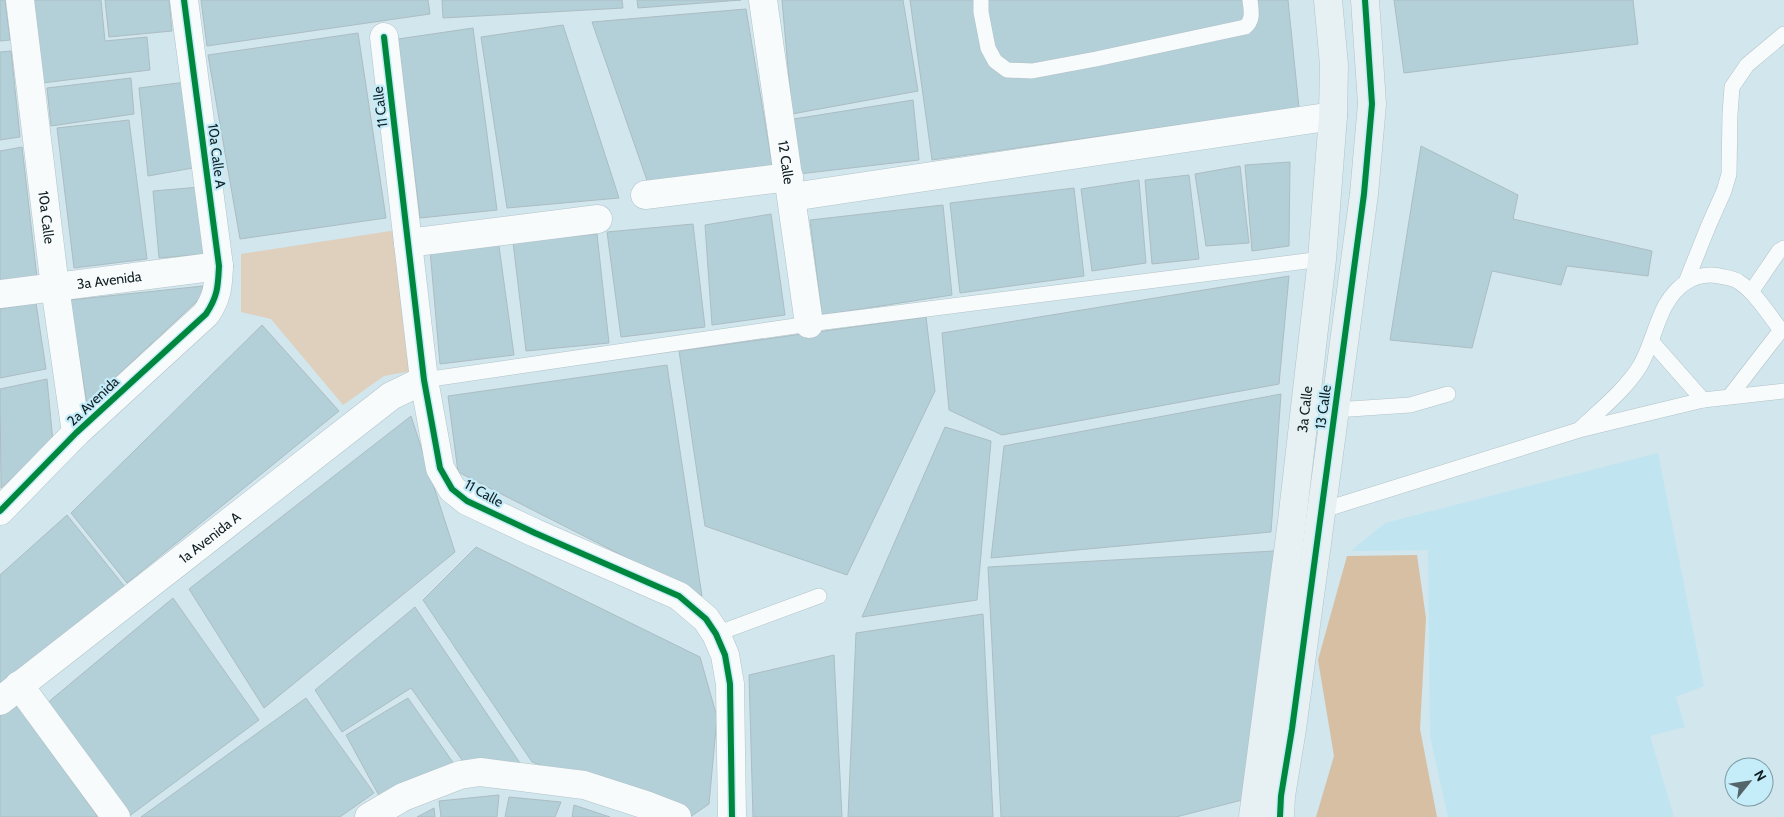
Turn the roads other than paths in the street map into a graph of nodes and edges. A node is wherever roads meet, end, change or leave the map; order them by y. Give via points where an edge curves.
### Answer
1 (20, 0) edge
2 (184, 0) edge
3 (763, 0) edge
4 (981, 0) edge
5 (1250, 0) edge
6 (1328, 0) edge
7 (1365, 0) edge
8 (1784, 34) edge
9 (384, 37) dead end
10 (1333, 116) junction
11 (791, 187) junction
12 (645, 195) dead end
13 (598, 219) dead end
14 (408, 243) junction
15 (1784, 248) edge
16 (1322, 259) junction
17 (219, 266) junction
18 (1686, 282) junction
19 (55, 287) junction
20 (1751, 292) junction
21 (0, 294) edge
22 (206, 314) joint
23 (809, 324) junction
24 (1783, 330) edge
25 (1652, 342) junction
26 (424, 380) junction
27 (1784, 391) edge
28 (1448, 394) dead end
29 (1730, 396) junction
30 (1703, 400) junction
31 (1335, 410) junction
32 (1579, 430) junction
33 (76, 433) junction
34 (0, 510) edge
35 (1321, 511) junction
36 (1292, 521) junction
37 (819, 596) dead end
38 (716, 634) junction
39 (10, 693) edge
40 (1264, 726) junction
41 (1292, 730) junction
42 (116, 817) edge
43 (368, 817) edge
44 (677, 817) edge
45 (732, 817) edge
46 (1254, 817) edge
47 (1280, 817) edge

1 - 19 street, 10a Calle
2 - 17 street, 10a Calle A
3 - 11 street, 12 Calle
4 - 5 lane via 988,48 995,61 1007,70 1032,71 1246,26 1250,23
6 - 10 street, 3a Calle via 1334,65
7 - 31 street, 13 Calle via 1372,104 1364,194
8 - 18 lane via 1747,65 1732,86 1729,174
9 - 14 street, 11 Calle
10 - 11 street
10 - 16 street, 3a Calle
11 - 12 street
11 - 23 street, 12 Calle
13 - 14 street
14 - 26 street, 11 Calle
15 - 20 lane
16 - 23 lane
16 - 36 street, 3a Calle
17 - 19 street, 3a Avenida
17 - 22 street, 10a Calle A via 218,291
18 - 20 lane via 1697,276 1719,276 1737,280
18 - 25 lane via 1667,303
19 - 21 street, 3a Avenida
19 - 33 street, 10a Calle
20 - 24 lane
22 - 33 street, 2a Avenida
23 - 26 lane
24 - 29 lane
25 - 30 lane
25 - 32 lane via 1623,389
26 - 38 street, 11 Calle via 440,468 452,489 467,501 526,529 679,596 706,619
26 - 39 street, 1a Avenida A via 391,396
27 - 29 lane
28 - 31 lane via 1410,405
29 - 30 lane
30 - 32 lane
31 - 35 street, 13 Calle
32 - 35 lane
33 - 34 street, 2a Avenida
35 - 36 lane
35 - 41 street, 13 Calle
36 - 40 street, 3a Calle
37 - 38 lane
38 - 45 street, 11 Calle via 725,655 730,684
39 - 42 street
40 - 41 street
40 - 46 street, 3a Calle
41 - 47 street, 13 Calle
43 - 44 street via 403,796 460,775 480,772 584,785

